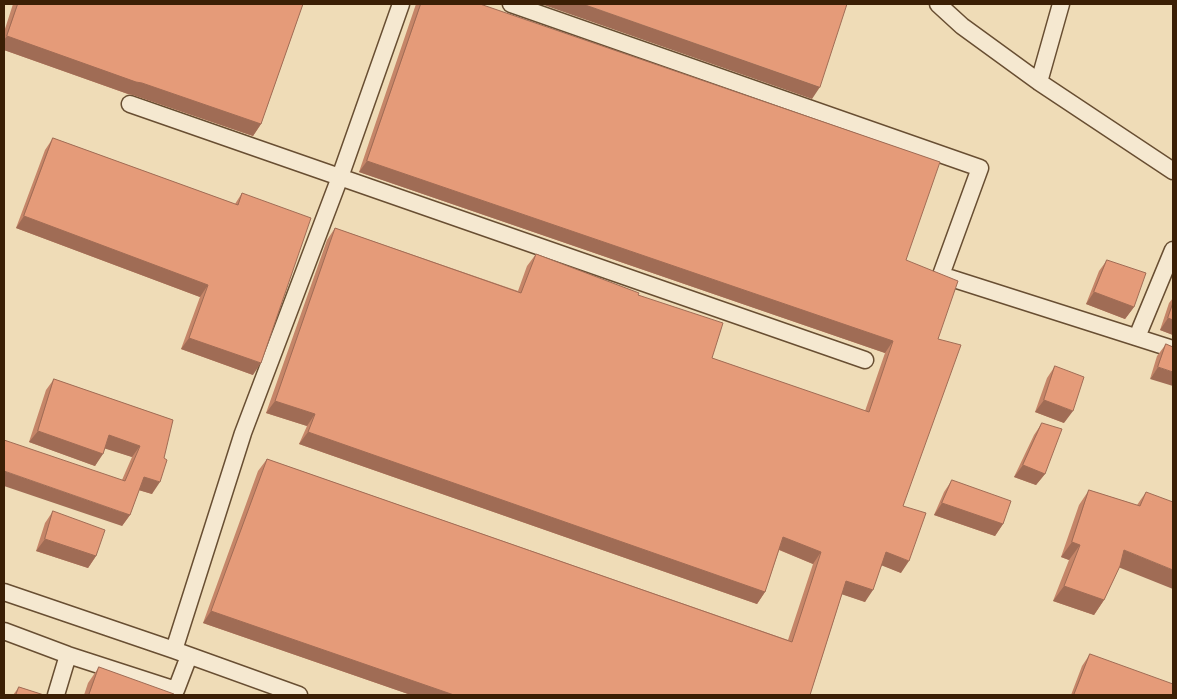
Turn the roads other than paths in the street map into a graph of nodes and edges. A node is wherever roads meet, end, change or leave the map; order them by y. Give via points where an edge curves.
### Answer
1 (401, 4) edge
2 (511, 4) edge
3 (938, 4) edge
4 (1062, 4) edge
5 (1039, 82) junction
6 (130, 104) dead end
7 (1173, 171) edge
8 (340, 177) junction
9 (1173, 250) edge
10 (1138, 337) junction
11 (1173, 349) edge
12 (865, 360) dead end
13 (4, 592) edge
14 (4, 631) edge
15 (174, 650) junction
16 (68, 655) junction
17 (190, 656) junction
18 (56, 695) edge
19 (299, 695) edge

1 - 8 street
2 - 10 street via 980,168 941,275
3 - 5 street via 962,26
4 - 5 street
5 - 7 street
6 - 8 street
8 - 12 street
8 - 15 street via 243,433
9 - 10 street
10 - 11 street
13 - 15 street
14 - 16 street
15 - 17 street
16 - 17 street via 176,690
16 - 18 street
17 - 19 street

